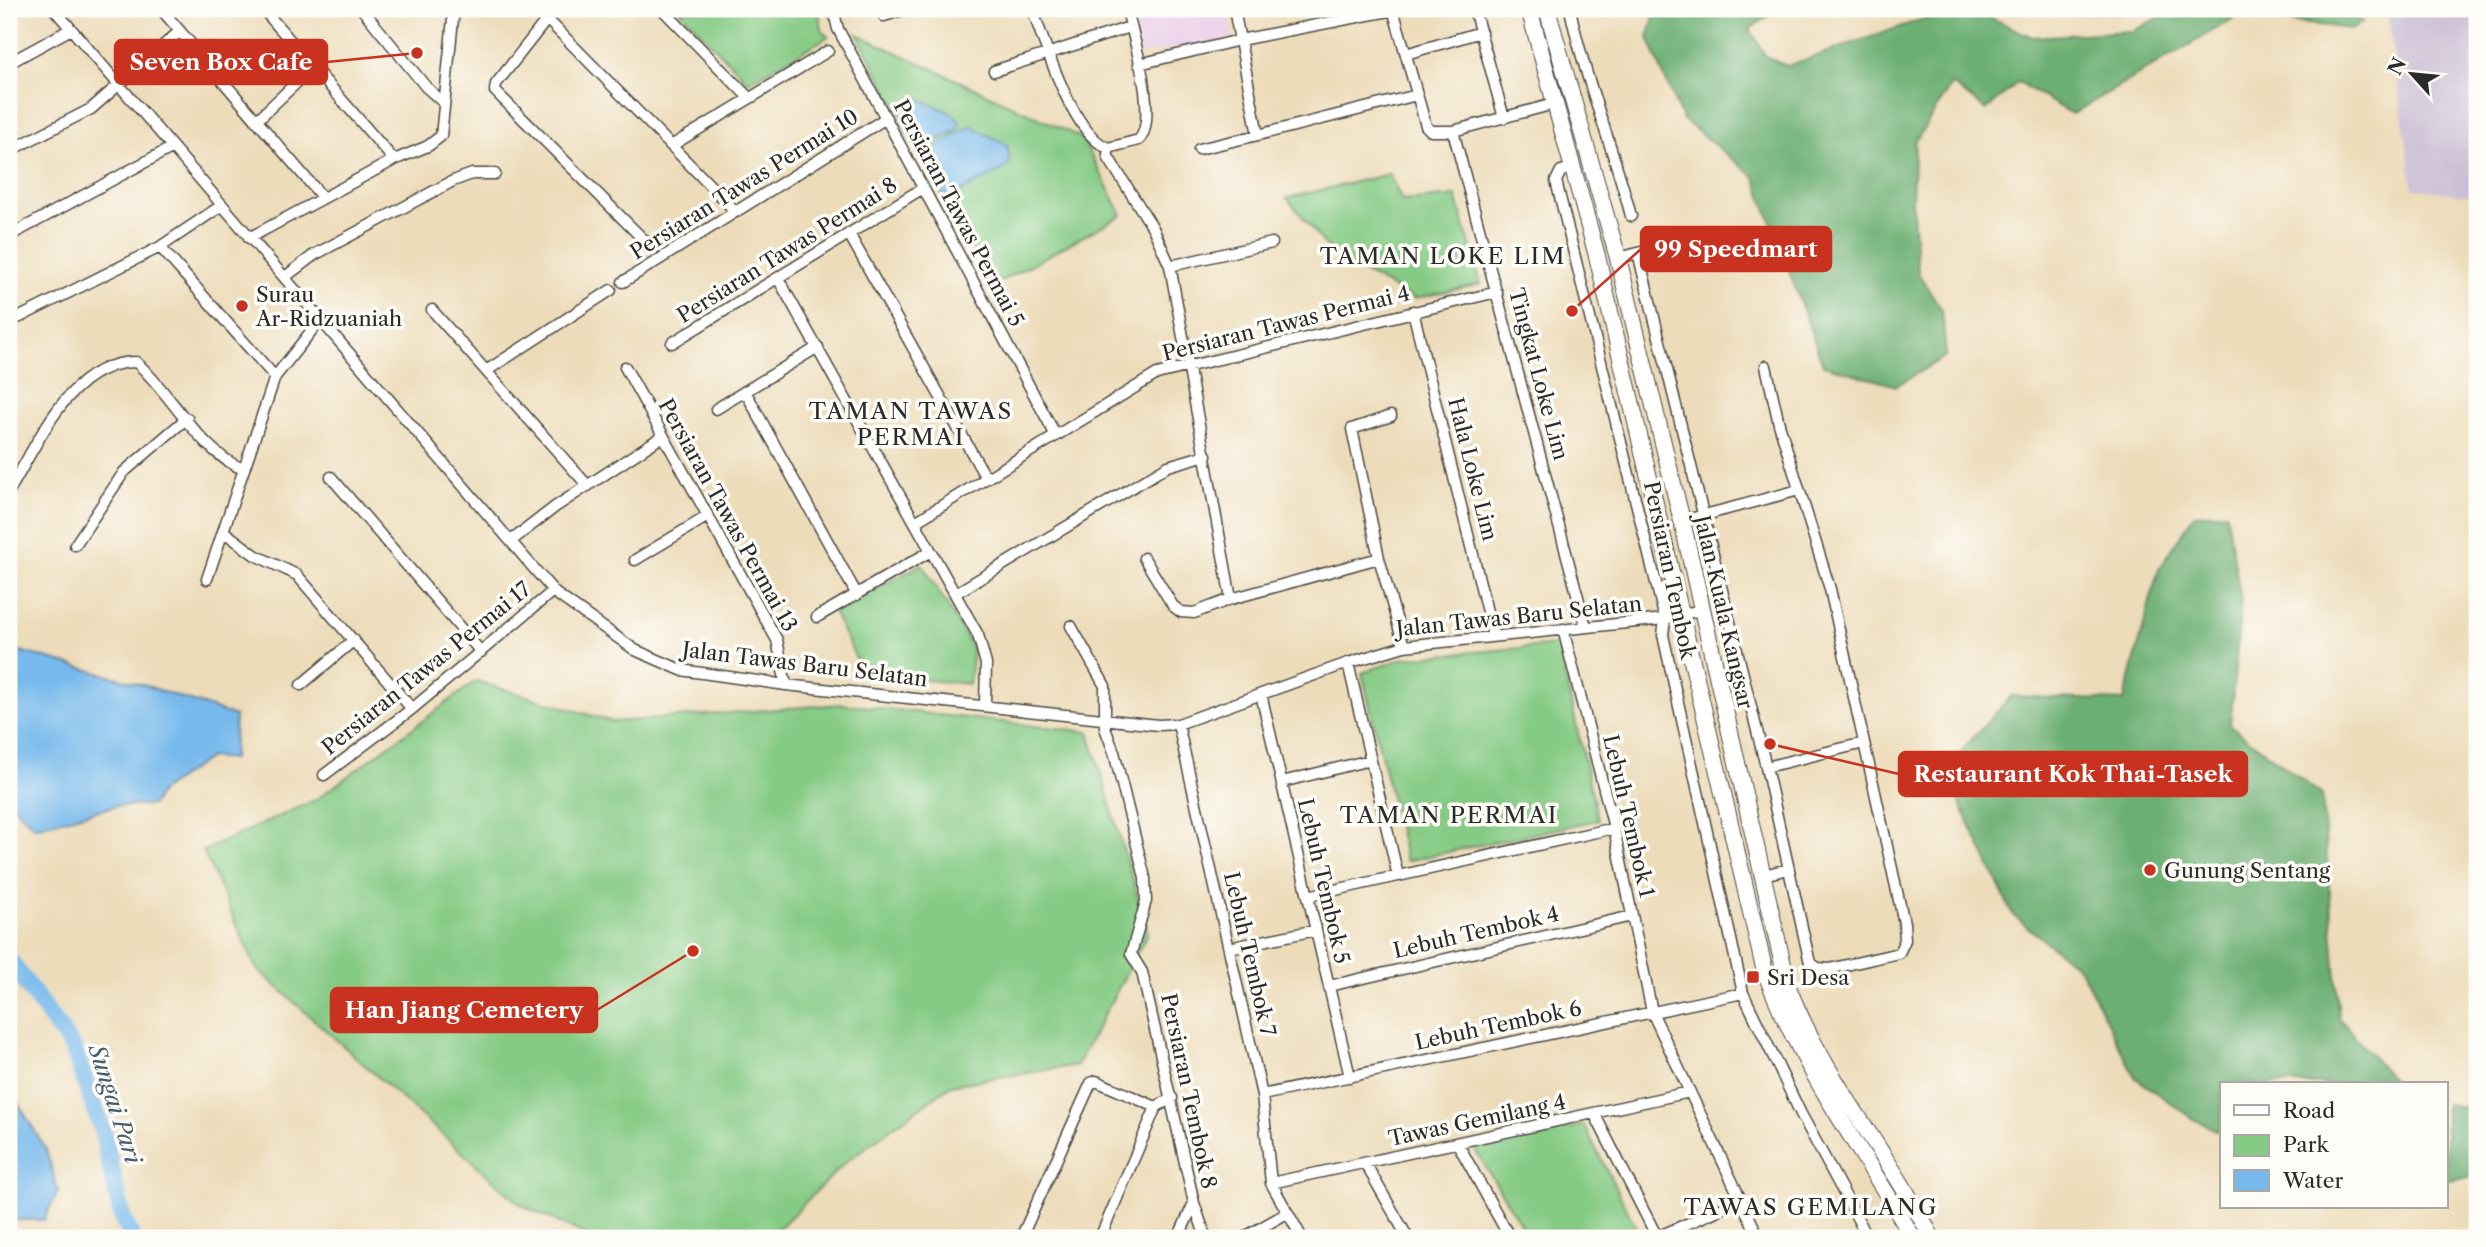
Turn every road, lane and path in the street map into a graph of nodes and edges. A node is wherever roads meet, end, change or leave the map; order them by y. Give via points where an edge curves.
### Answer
1 (54, 9) edge
2 (161, 9) edge
3 (262, 9) edge
4 (362, 9) edge
5 (454, 9) edge
6 (555, 9) edge
7 (662, 9) edge
8 (833, 9) edge
9 (906, 9) edge
10 (1032, 9) edge
11 (1127, 9) edge
12 (1234, 9) edge
13 (1474, 9) edge
14 (1529, 9) edge
15 (1547, 9) edge
16 (1570, 9) edge
17 (1394, 10) edge
18 (884, 16) dead end
19 (547, 19) junction
20 (1130, 27) junction
21 (71, 29) junction
22 (180, 31) junction
23 (1481, 32) junction
24 (1240, 40) junction
25 (1578, 44) junction
26 (1559, 49) junction
27 (828, 51) dead end
28 (1049, 53) junction
29 (1406, 54) junction
30 (9, 63) edge
31 (1139, 64) junction
32 (313, 67) junction
33 (994, 71) dead end
34 (117, 86) junction
35 (1417, 95) junction
36 (749, 98) junction
37 (444, 103) junction
38 (1554, 104) junction
39 (886, 118) junction
40 (1504, 118) junction
41 (256, 121) junction
42 (1453, 131) junction
43 (1258, 135) junction
44 (671, 146) junction
45 (171, 148) junction
46 (1199, 149) dead end
47 (9, 151) edge
48 (1108, 154) junction
49 (394, 160) junction
50 (495, 174) dead end
51 (923, 188) junction
52 (323, 198) junction
53 (1627, 199) junction
54 (1603, 203) junction
55 (221, 206) junction
56 (736, 212) junction
57 (1632, 216) dead end
58 (1710, 232) dead end
59 (849, 234) junction
60 (9, 236) edge
61 (249, 238) junction
62 (1272, 243) dead end
63 (160, 247) junction
64 (653, 249) dead end
65 (1637, 253) junction
66 (1618, 258) junction
67 (1170, 266) junction
68 (285, 277) junction
69 (779, 279) junction
70 (623, 282) dead end
71 (611, 290) dead end
72 (1497, 292) junction
73 (432, 310) dead end
74 (1413, 311) junction
75 (11, 318) edge
76 (320, 320) junction
77 (672, 343) dead end
78 (818, 347) junction
79 (1189, 364) junction
80 (1766, 366) dead end
81 (625, 367) dead end
82 (486, 371) junction
83 (275, 377) junction
84 (745, 391) junction
85 (716, 409) dead end
86 (1391, 416) dead end
87 (187, 418) junction
88 (1055, 434) junction
89 (663, 436) junction
90 (1206, 455) junction
91 (243, 468) junction
92 (331, 477) dead end
93 (986, 478) junction
94 (588, 486) junction
95 (1799, 490) junction
96 (9, 491) edge
97 (708, 516) junction
98 (1702, 516) junction
99 (1682, 521) junction
100 (915, 522) junction
101 (223, 531) junction
102 (511, 541) junction
103 (75, 545) dead end
104 (931, 551) junction
105 (1144, 558) dead end
106 (1379, 558) junction
107 (635, 560) dead end
108 (207, 579) dead end
109 (553, 591) junction
110 (956, 593) junction
111 (857, 595) junction
112 (1231, 599) junction
113 (1700, 610) junction
114 (817, 617) dead end
115 (1672, 617) junction
116 (1071, 626) dead end
117 (1586, 627) junction
118 (1563, 629) junction
119 (1493, 636) junction
120 (355, 640) junction
121 (1404, 646) junction
122 (481, 652) junction
123 (1348, 663) junction
124 (301, 685) dead end
125 (786, 685) junction
126 (1261, 694) junction
127 (985, 704) junction
128 (412, 709) junction
129 (1103, 718) junction
130 (1178, 724) junction
131 (1864, 743) junction
132 (1370, 760) junction
133 (1766, 768) junction
134 (324, 775) dead end
135 (1282, 782) junction
136 (1614, 828) junction
137 (1734, 846) junction
138 (1787, 869) junction
139 (1763, 875) junction
140 (1398, 876) junction
141 (1308, 897) junction
142 (1750, 914) junction
143 (1632, 916) junction
144 (1316, 930) junction
145 (1229, 947) junction
146 (1329, 986) junction
147 (1743, 993) junction
148 (1652, 1012) junction
149 (1350, 1077) junction
150 (1690, 1092) junction
151 (1262, 1095) junction
152 (1172, 1098) junction
153 (1156, 1107) junction
154 (1595, 1115) junction
155 (1458, 1144) junction
156 (1366, 1163) junction
157 (1274, 1189) junction
158 (1741, 1200) junction
159 (1194, 1203) junction
160 (1287, 1213) junction
161 (1903, 1230) edge
162 (1021, 1238) edge
163 (1100, 1238) edge
164 (1178, 1238) edge
165 (1206, 1238) edge
166 (1242, 1238) edge
167 (1302, 1238) edge
168 (1408, 1238) edge
169 (1510, 1238) edge
170 (1656, 1238) edge
171 (1759, 1238) edge
172 (1868, 1238) edge
173 (1913, 1238) edge
174 (1932, 1238) edge

1 - 21 street, Jalan Tawas Baru Selatan
2 - 22 street
3 - 32 street
4 - 37 street
5 - 37 street
6 - 19 street
7 - 36 street
8 - 39 street, Persiaran Tawas Permai 5 via 838,29
9 - 18 street
10 - 28 street
11 - 20 street
12 - 24 street
13 - 23 street
14 - 38 highway, Jalan Kuala Kangsar
15 - 26 highway, Jalan Kuala Kangsar
16 - 25 street
17 - 24 street
17 - 29 street
19 - 44 street
19 - 64 street via 495,88
20 - 28 street
20 - 31 street
21 - 30 street
21 - 34 street, Jalan Tawas Baru Selatan
22 - 34 street
22 - 41 street
23 - 29 street
23 - 40 street
24 - 31 street
24 - 43 street
25 - 26 street
25 - 53 street
26 - 54 highway, Jalan Kuala Kangsar
27 - 36 street
28 - 33 street
28 - 48 street via 1079,121
29 - 35 street
31 - 48 street via 1146,131 1134,143
32 - 41 street
32 - 49 street
34 - 45 street, Jalan Tawas Baru Selatan
34 - 47 street via 80,116
35 - 42 street via 1426,126 1431,131
35 - 43 street
36 - 44 street
37 - 49 street via 441,136
38 - 40 street
38 - 115 highway, Jalan Kuala Kangsar via 1597,256
39 - 51 street, Persiaran Tawas Permai 5
39 - 56 street, Persiaran Tawas Permai 10
40 - 42 street
41 - 52 street
42 - 72 street, Tingkat Loke Lim
43 - 46 street
44 - 56 street
45 - 55 street, Jalan Tawas Baru Selatan
45 - 60 street
48 - 67 street via 1153,228
49 - 52 street
50 - 68 street via 472,174 453,181 314,255
51 - 59 street, Persiaran Tawas Permai 8
51 - 88 street, Persiaran Tawas Permai 5
52 - 61 street
53 - 54 street
53 - 57 street
54 - 66 highway, Jalan Kuala Kangsar
55 - 61 street, Jalan Tawas Baru Selatan
55 - 63 street
56 - 70 street, Persiaran Tawas Permai 10
58 - 65 street
59 - 69 street, Persiaran Tawas Permai 8
59 - 93 street
61 - 68 street, Jalan Tawas Baru Selatan
62 - 67 street
63 - 75 street
63 - 83 street
65 - 66 street
65 - 98 street
66 - 99 highway, Jalan Kuala Kangsar
67 - 79 street
68 - 76 street, Jalan Tawas Baru Selatan
69 - 77 street, Persiaran Tawas Permai 8
69 - 78 street
71 - 82 street
72 - 74 street, Persiaran Tawas Permai 4
72 - 117 street, Tingkat Loke Lim
73 - 82 street
74 - 79 street, Persiaran Tawas Permai 4
74 - 119 street, Hala Loke Lim
76 - 83 street
76 - 102 street, Jalan Tawas Baru Selatan
78 - 84 street
78 - 100 street
79 - 88 street, Persiaran Tawas Permai 4 via 1143,380
79 - 90 street
80 - 95 street
81 - 89 street, Persiaran Tawas Permai 13
82 - 94 street
83 - 91 street
84 - 85 street
84 - 111 street
86 - 106 street via 1355,425 1352,435
87 - 91 street via 219,456
87 - 96 street via 136,362 117,362 70,393
87 - 103 street via 124,472
88 - 93 street, Persiaran Tawas Permai 4
89 - 94 street
89 - 97 street, Persiaran Tawas Permai 13
90 - 110 street via 1168,466
90 - 112 street
91 - 101 street
92 - 122 street
93 - 100 street, Persiaran Tawas Permai 4
94 - 102 street
95 - 98 street
95 - 131 street via 1830,589
97 - 107 street
97 - 125 street, Persiaran Tawas Permai 13 via 777,640
98 - 99 street
98 - 133 street
99 - 113 highway, Jalan Kuala Kangsar
100 - 104 street
101 - 108 street
101 - 120 street via 297,575
102 - 109 street, Jalan Tawas Baru Selatan
104 - 110 street
104 - 111 street
105 - 112 street via 1181,612 1194,613
106 - 112 street
106 - 121 street
109 - 122 street, Persiaran Tawas Permai 17
109 - 125 street, Jalan Tawas Baru Selatan via 579,613 659,663
110 - 127 street via 983,648
111 - 114 street
113 - 115 street, Jalan Tawas Baru Selatan
113 - 139 highway, Jalan Kuala Kangsar
115 - 117 street, Jalan Tawas Baru Selatan
115 - 137 highway, Jalan Kuala Kangsar
115 - 147 street, Persiaran Tembok via 1663,635
116 - 129 street via 1105,686
117 - 118 street, Jalan Tawas Baru Selatan
118 - 119 street, Jalan Tawas Baru Selatan
118 - 136 street, Lebuh Tembok 1
119 - 121 street, Jalan Tawas Baru Selatan
120 - 124 street
120 - 128 street
121 - 123 street, Jalan Tawas Baru Selatan
122 - 128 street, Persiaran Tawas Permai 17
123 - 126 street, Jalan Tawas Baru Selatan
123 - 132 street
125 - 127 street, Jalan Tawas Baru Selatan
126 - 130 street, Jalan Tawas Baru Selatan
126 - 135 street, Lebuh Tembok 5
127 - 129 street, Jalan Tawas Baru Selatan
128 - 134 street, Persiaran Tawas Permai 17
129 - 130 street, Jalan Tawas Baru Selatan
129 - 152 street, Persiaran Tembok 8 via 1145,878 1146,901 1131,954 1142,972
130 - 145 street, Lebuh Tembok 7
131 - 133 street
131 - 138 street via 1904,923 1905,940 1899,953 1829,969 1810,963
132 - 135 street
132 - 140 street
133 - 138 street
135 - 141 street, Lebuh Tembok 5
136 - 140 street
136 - 143 street, Lebuh Tembok 1
137 - 139 highway via 1750,869
137 - 142 highway, Jalan Kuala Kangsar
138 - 139 street
139 - 142 highway via 1756,883
139 - 174 highway, Jalan Kuala Kangsar via 1781,962 1799,1016
140 - 141 street
141 - 144 street, Lebuh Tembok 5
142 - 161 highway, Jalan Kuala Kangsar via 1764,968 1786,1023
143 - 146 street, Lebuh Tembok 4
143 - 148 street, Lebuh Tembok 1
144 - 145 street
144 - 146 street, Lebuh Tembok 5
145 - 151 street, Lebuh Tembok 7
146 - 149 street, Lebuh Tembok 5
147 - 148 street, Lebuh Tembok 6
147 - 172 street, Persiaran Tembok
148 - 149 street, Lebuh Tembok 6
148 - 150 street, Lebuh Tembok 1
149 - 151 street, Lebuh Tembok 6
150 - 154 street, Tawas Gemilang 4
150 - 158 street, Lebuh Tembok 1
151 - 157 street, Lebuh Tembok 7
152 - 153 street
152 - 159 street, Persiaran Tembok 8
153 - 162 street via 1096,1081 1091,1083
153 - 163 street
154 - 155 street, Tawas Gemilang 4
154 - 170 street
155 - 156 street, Tawas Gemilang 4
155 - 169 street
156 - 157 street, Tawas Gemilang 4
156 - 168 street
157 - 160 street
158 - 170 street
158 - 171 street, Lebuh Tembok 1
159 - 164 street
159 - 165 street, Persiaran Tembok 8
160 - 166 street
160 - 167 street
161 - 173 highway, Jalan Kuala Kangsar

